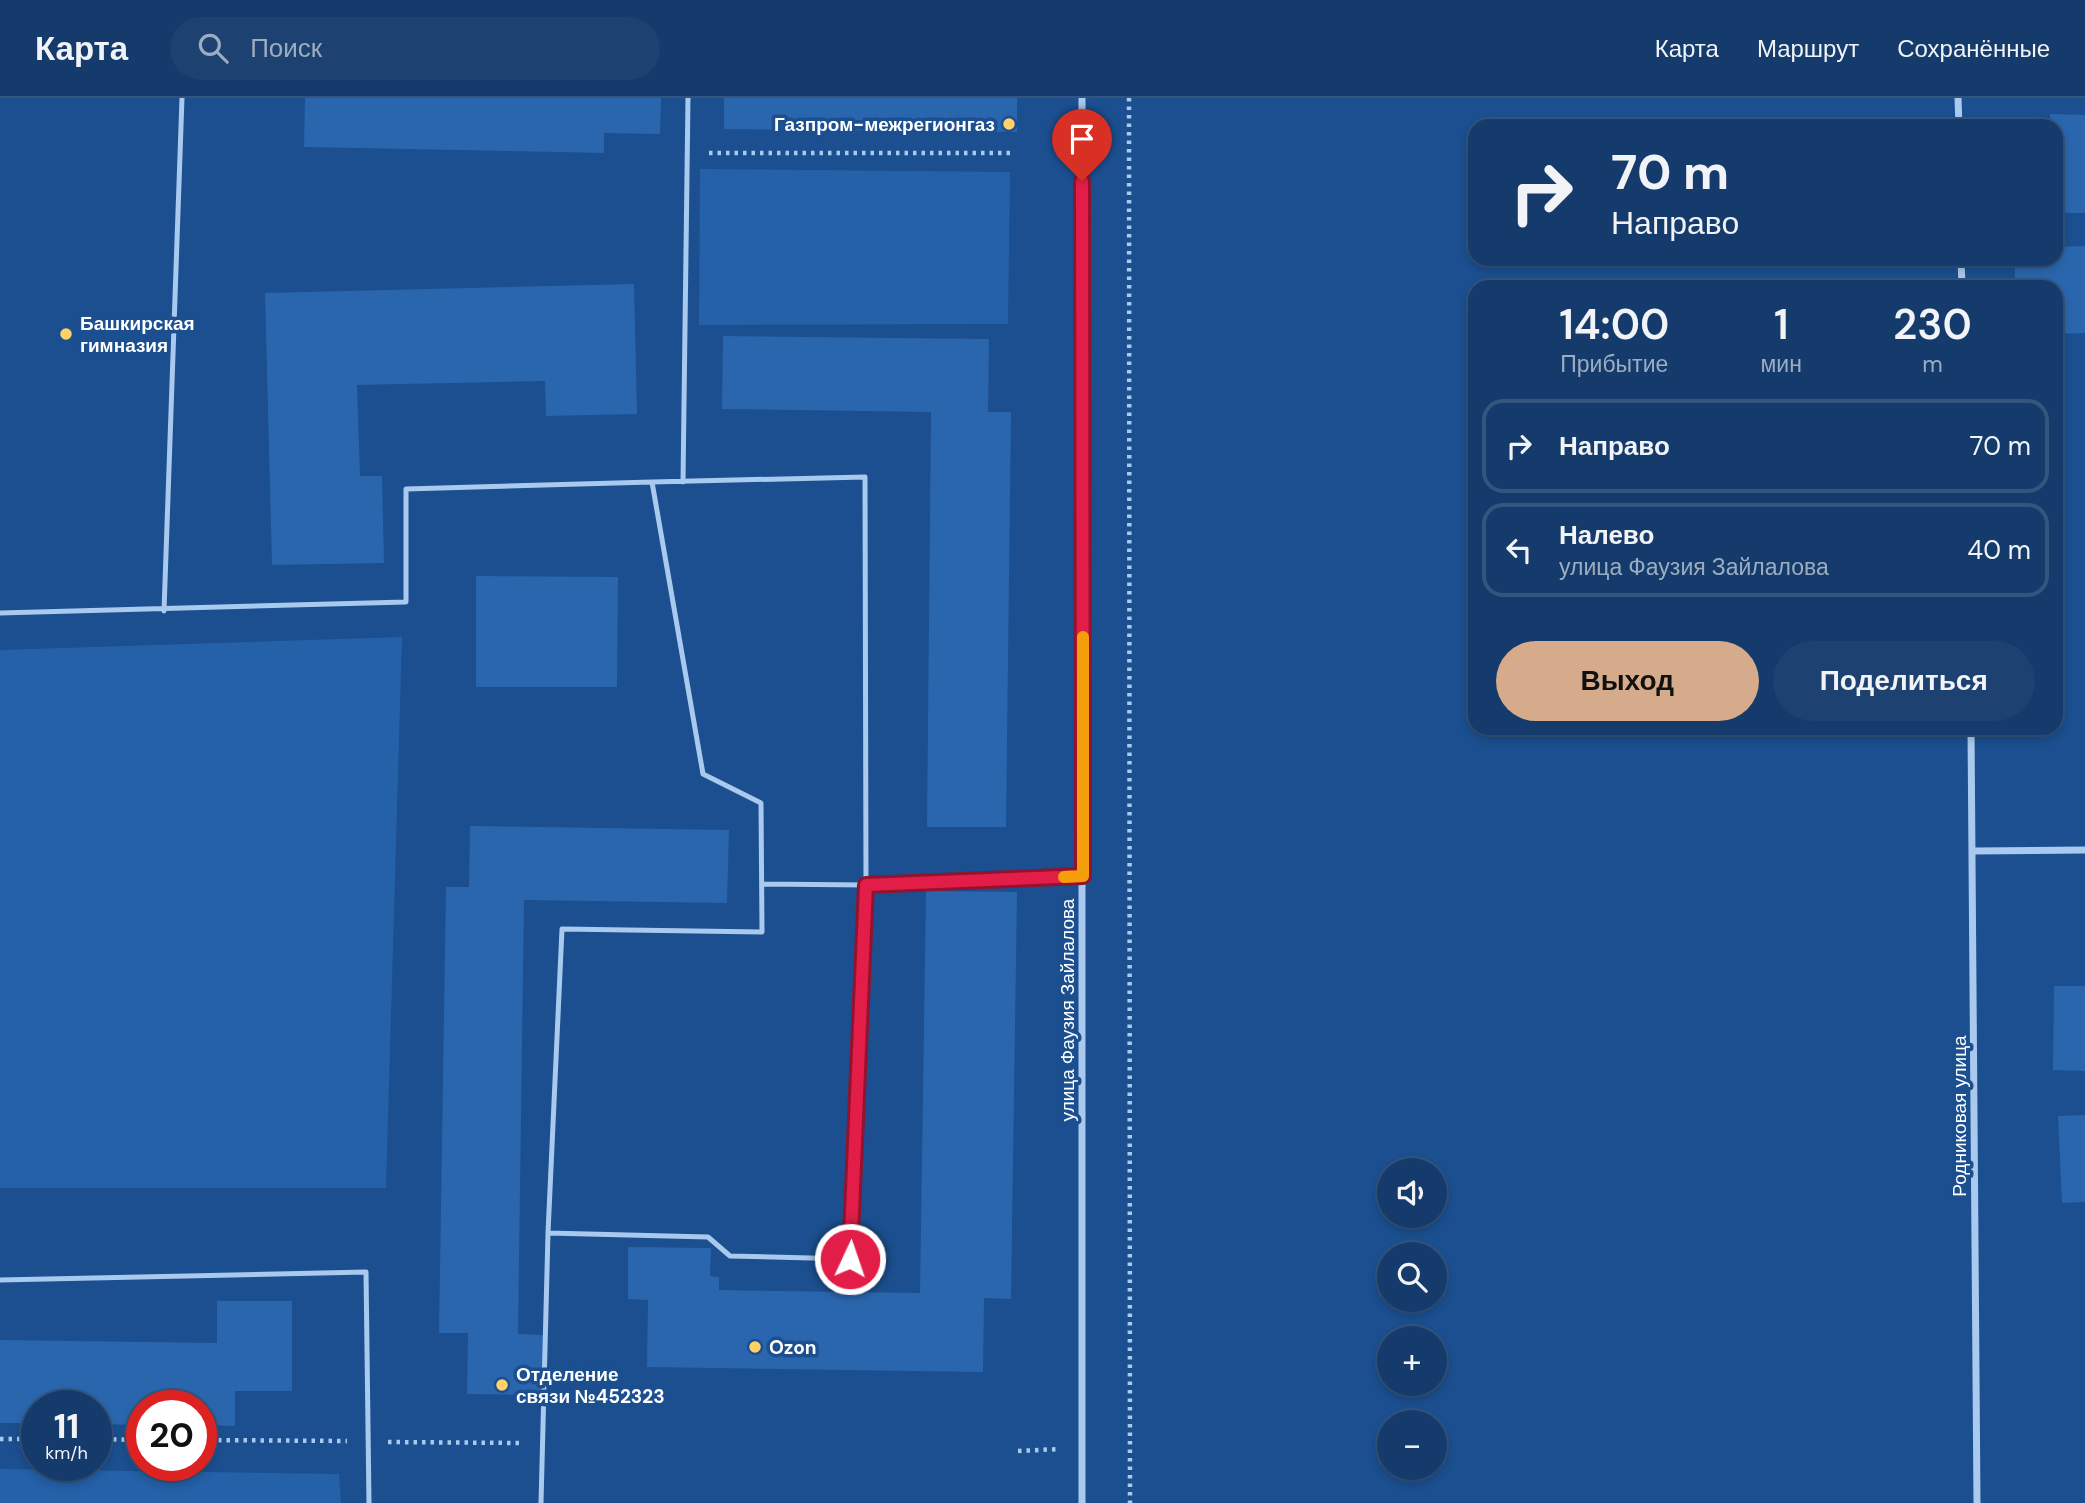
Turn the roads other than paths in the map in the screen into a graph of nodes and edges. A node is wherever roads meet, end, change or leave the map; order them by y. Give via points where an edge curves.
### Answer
1 (182, 98) edge
2 (688, 98) edge
3 (1082, 98) edge
4 (1958, 98) edge
5 (1959, 119) edge
6 (652, 482) junction
7 (682, 482) junction
8 (164, 611) junction
9 (0, 613) edge
10 (1971, 735) edge
11 (2085, 850) edge
12 (1973, 851) junction
13 (1083, 876) junction
14 (762, 884) junction
15 (866, 885) junction
16 (548, 1233) junction
17 (0, 1280) edge
18 (369, 1503) edge
19 (541, 1503) edge
20 (1082, 1503) edge
21 (1977, 1503) edge

1 - 8 lane
2 - 7 lane
3 - 13 street, улица Фаузия Зайлалова
4 - 5 street
6 - 7 lane
6 - 8 lane via 406,489 407,602
6 - 14 lane via 703,774 761,803
7 - 15 lane via 865,477
8 - 9 lane
10 - 12 street, Родниковая улица
11 - 12 street
12 - 21 street, Родниковая улица
13 - 15 lane
13 - 20 street, улица Фаузия Зайлалова
14 - 15 lane
14 - 16 lane via 762,932 562,929
15 - 16 lane via 850,1259 730,1256 708,1237
16 - 19 lane
17 - 18 lane via 366,1272

